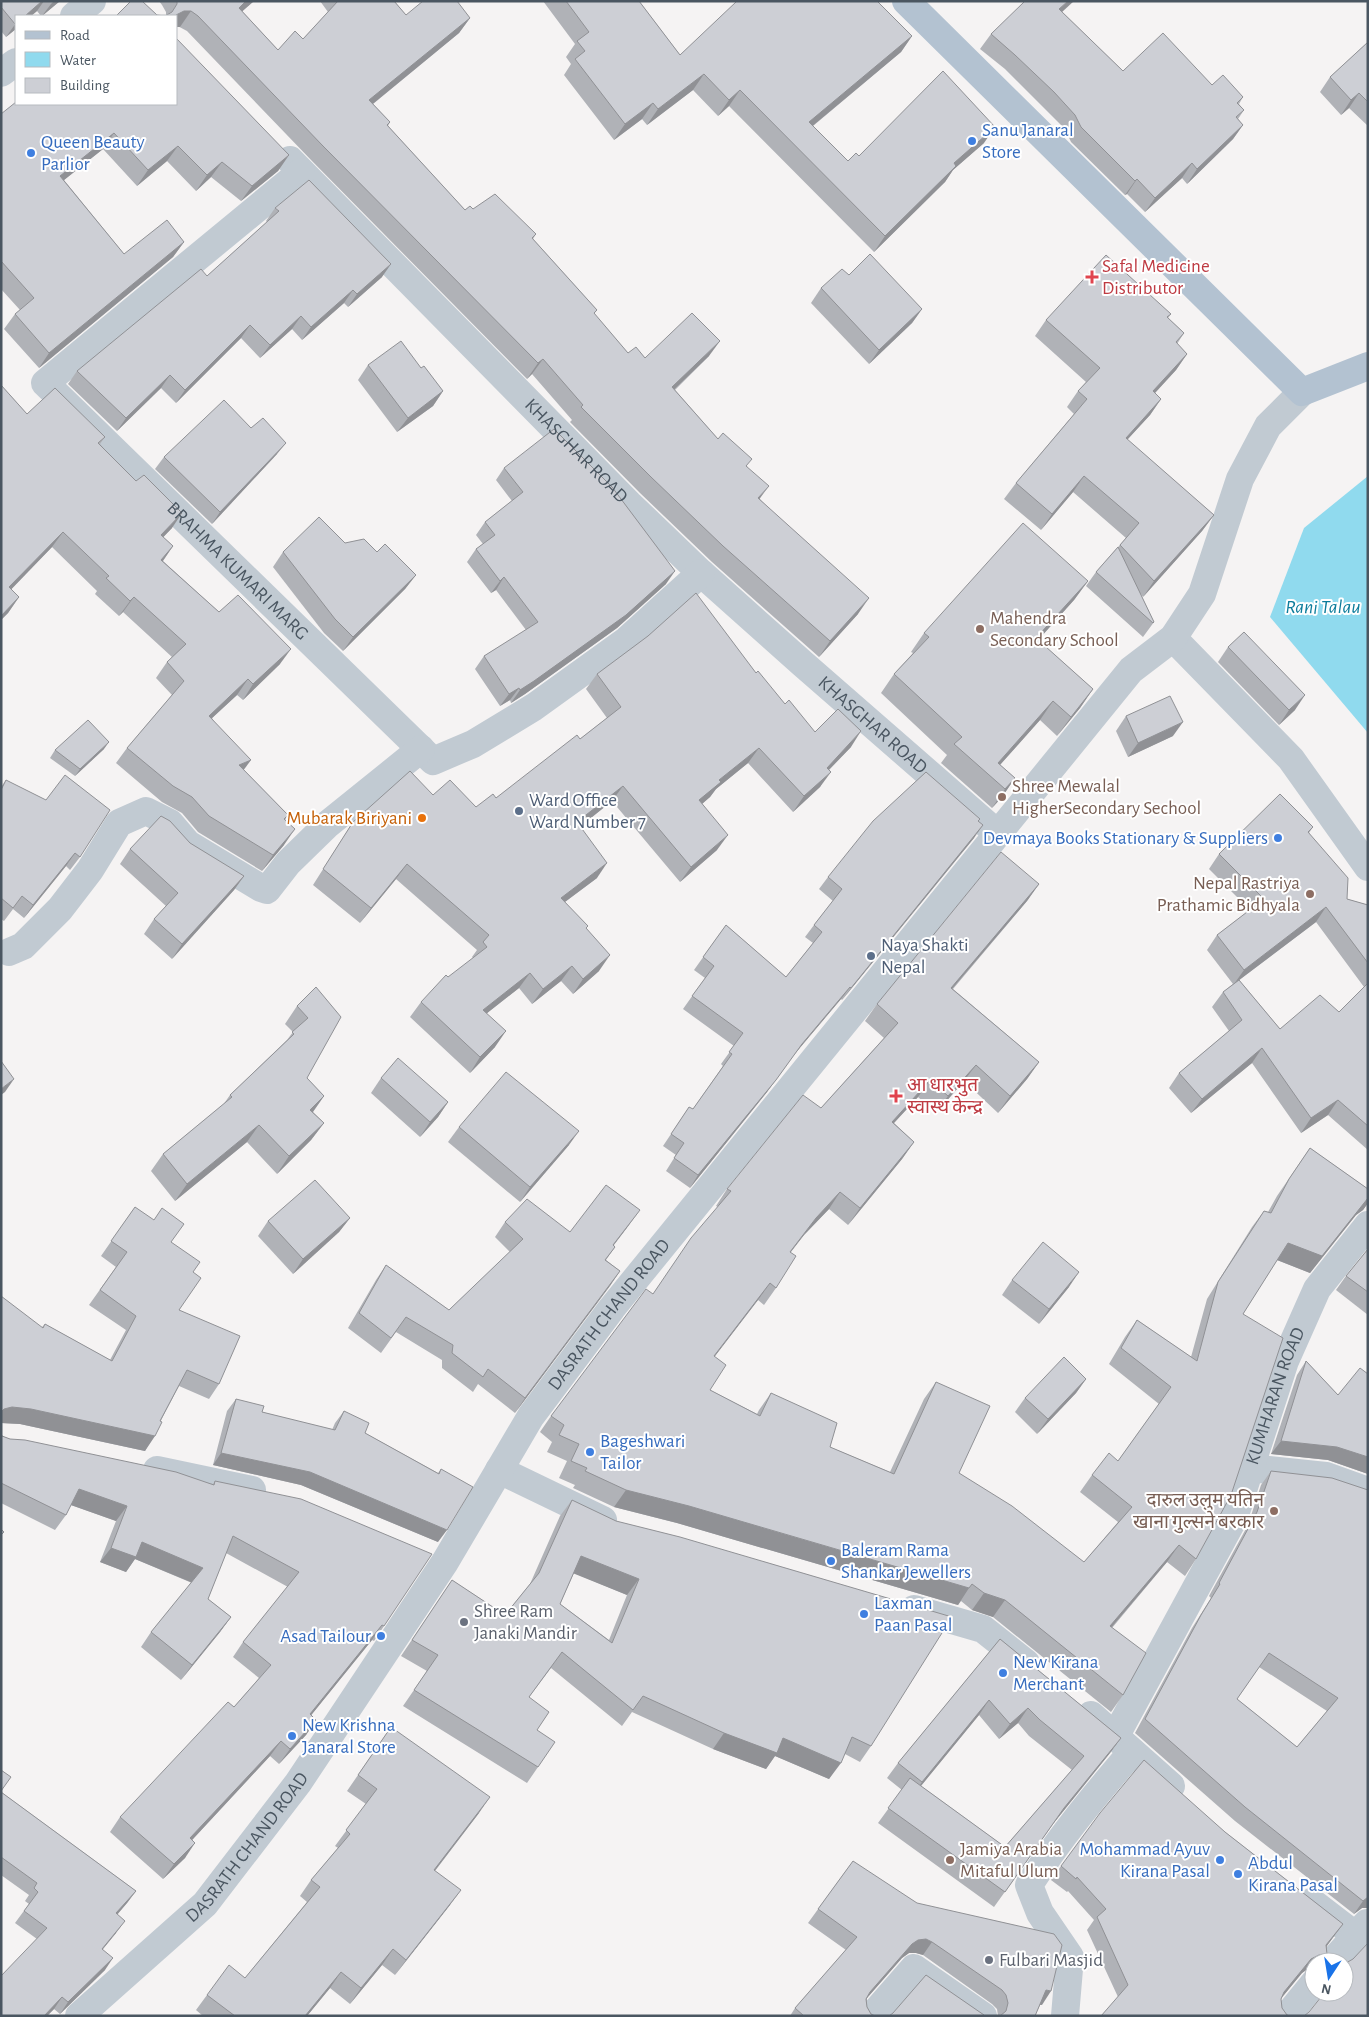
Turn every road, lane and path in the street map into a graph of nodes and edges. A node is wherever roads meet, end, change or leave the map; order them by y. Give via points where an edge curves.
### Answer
1 (92, 1) edge
2 (906, 1) edge
3 (75, 15) edge
4 (15, 63) edge
5 (1, 74) edge
6 (273, 143) edge
7 (301, 172) junction
8 (1368, 366) edge
9 (1302, 392) junction
10 (701, 573) junction
11 (1174, 638) junction
12 (421, 750) junction
13 (998, 834) junction
14 (1368, 868) edge
15 (4, 952) edge
16 (1368, 1225) edge
17 (131, 1465) edge
18 (1250, 1468) junction
19 (499, 1470) junction
20 (1368, 1491) edge
21 (275, 1495) edge
22 (628, 1527) edge
23 (418, 1551) edge
24 (445, 1562) junction
25 (894, 1603) edge
26 (1045, 1679) edge
27 (1069, 1698) edge
28 (1123, 1744) junction
29 (1188, 1802) edge
30 (1294, 1887) edge
31 (1361, 1928) edge
32 (1341, 1952) edge
33 (1304, 1995) edge
34 (79, 2016) edge
35 (872, 2016) edge
36 (984, 2016) edge
37 (1065, 2016) edge
38 (1286, 2016) edge

1 - 3 street
2 - 9 main road
4 - 5 street
6 - 7 street, KHASGHAR ROAD
7 - 10 street, KHASGHAR ROAD
7 - 12 street, BRAHMA KUMARI MARG via 45,384
8 - 9 main road
9 - 11 street via 1268,426 1244,470 1202,594
10 - 12 street, BRAHMA KUMARI MARG via 627,640 534,707 473,744 433,761
10 - 13 street, KHASGHAR ROAD
11 - 13 street, DASRATH CHAND ROAD via 1131,670
11 - 14 street via 1291,759
12 - 15 street via 328,824 288,863 267,890 188,844 170,824 146,811 120,823 60,909 24,946
13 - 19 street, DASRATH CHAND ROAD via 612,1308 531,1416
16 - 18 street, KUMHARAN ROAD via 1317,1290 1284,1361
17 - 21 street
18 - 20 street via 1326,1476
18 - 28 street, KUMHARAN ROAD via 1234,1518
19 - 22 street via 610,1522
19 - 24 street, DASRATH CHAND ROAD
23 - 24 street
24 - 34 street, DASRATH CHAND ROAD via 298,1783 206,1904
25 - 26 street via 983,1629
27 - 28 street
28 - 29 street
28 - 37 street, KUMHARAN ROAD via 1089,1802 1029,1885 1040,1913 1070,1957
30 - 31 street
31 - 32 street
33 - 38 street
35 - 36 street via 914,1968

